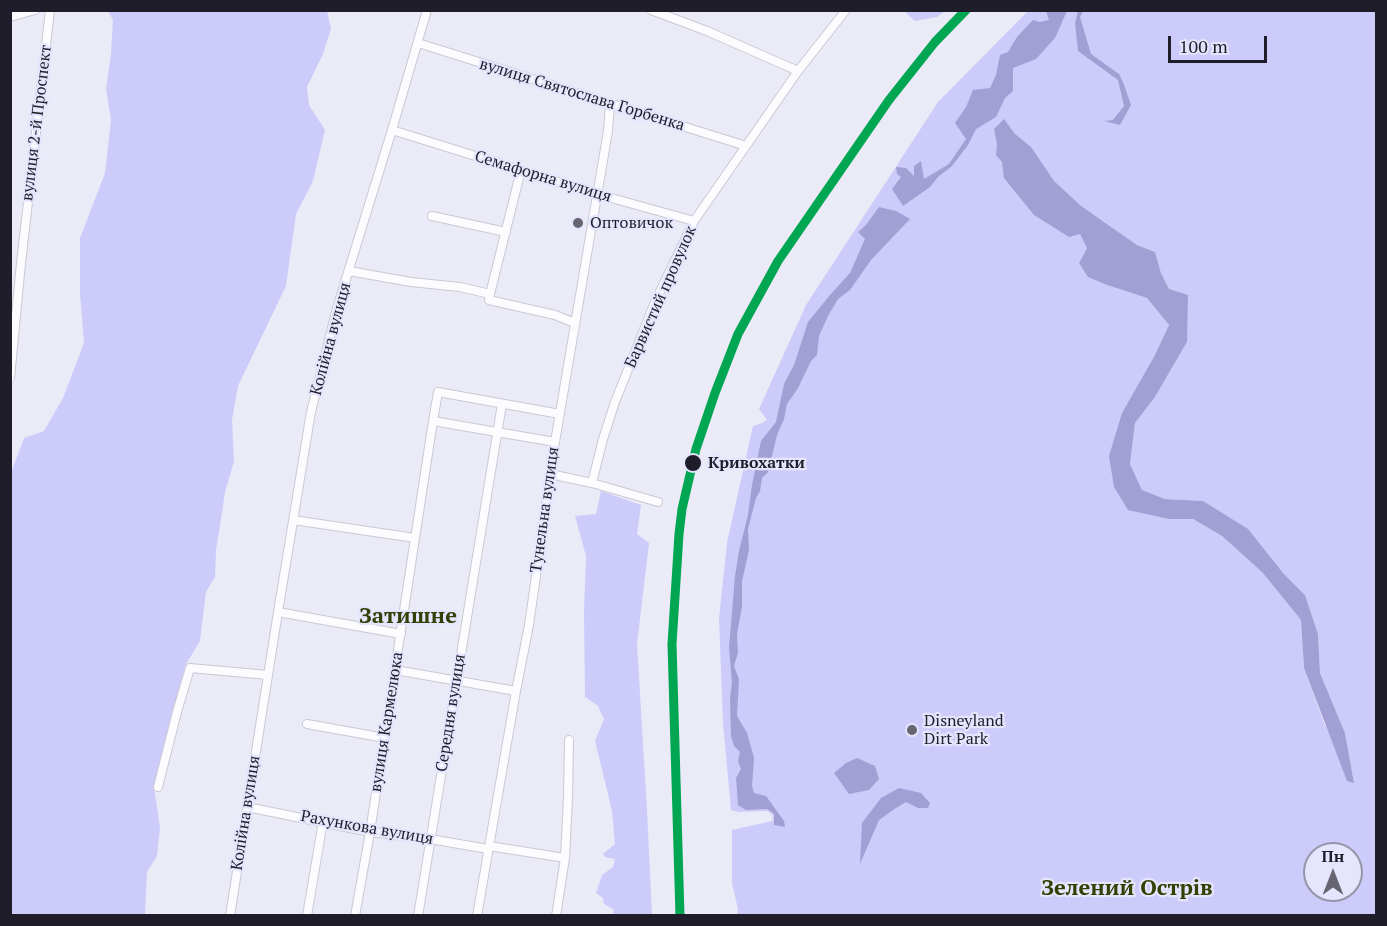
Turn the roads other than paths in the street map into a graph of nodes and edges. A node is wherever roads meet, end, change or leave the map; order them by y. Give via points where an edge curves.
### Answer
1 (35, 10) edge
2 (50, 10) edge
3 (427, 10) edge
4 (651, 10) edge
5 (846, 10) edge
6 (10, 17) edge
7 (418, 43) junction
8 (798, 71) junction
9 (610, 104) junction
10 (392, 130) junction
11 (746, 146) junction
12 (521, 170) junction
13 (597, 194) junction
14 (432, 216) dead end
15 (694, 221) junction
16 (506, 232) junction
17 (10, 261) edge
18 (21, 262) junction
19 (349, 271) junction
20 (490, 294) junction
21 (575, 323) junction
22 (10, 378) edge
23 (502, 404) junction
24 (560, 414) junction
25 (434, 421) junction
26 (497, 432) junction
27 (555, 442) junction
28 (550, 474) junction
29 (592, 483) junction
30 (658, 502) dead end
31 (293, 520) junction
32 (415, 538) junction
33 (278, 612) junction
34 (401, 634) junction
35 (395, 670) junction
36 (268, 675) junction
37 (457, 680) junction
38 (516, 691) junction
39 (307, 724) dead end
40 (385, 738) junction
41 (569, 740) dead end
42 (158, 787) dead end
43 (247, 807) junction
44 (322, 822) junction
45 (370, 832) junction
46 (430, 839) junction
47 (488, 847) junction
48 (565, 858) junction
49 (230, 915) edge
50 (307, 915) edge
51 (355, 915) edge
52 (418, 915) edge
53 (477, 915) edge
54 (556, 915) edge

1 - 6 street
2 - 18 street, вулиця 2-й Проспект
3 - 7 street, Колійна вулиця
4 - 8 street
5 - 8 street, Барвистий провулок
7 - 9 street, вулиця Святослава Горбенка
7 - 10 street, Колійна вулиця
8 - 11 street, Барвистий провулок
9 - 11 street, вулиця Святослава Горбенка
9 - 13 street, Тунельна вулиця
10 - 12 street, Семафорна вулиця
10 - 19 street, Колійна вулиця
11 - 15 street, Барвистий провулок
12 - 13 street, Семафорна вулиця
12 - 16 street
13 - 15 street, Семафорна вулиця
13 - 21 street, Тунельна вулиця
14 - 16 street
15 - 29 street, Барвистий провулок via 655,302 615,402
16 - 20 street
17 - 18 street
18 - 22 street, вулиця 2-й Проспект
19 - 20 street
19 - 31 street, Колійна вулиця via 311,412
20 - 21 street via 489,300
21 - 24 street, Тунельна вулиця
23 - 24 street
23 - 25 street, вулиця Кармелюка via 438,392
23 - 26 street, Середня вулиця
24 - 27 street, Тунельна вулиця
25 - 26 street
25 - 32 street, вулиця Кармелюка
26 - 27 street
26 - 37 street, Середня вулиця
27 - 28 street, Тунельна вулиця
28 - 29 street
28 - 38 street, Тунельна вулиця
29 - 30 street
31 - 32 street
31 - 33 street, Колійна вулиця
32 - 34 street, вулиця Кармелюка
33 - 34 street
33 - 36 street, Колійна вулиця
34 - 35 street, вулиця Кармелюка
35 - 37 street
35 - 40 street, вулиця Кармелюка
36 - 42 street via 190,668
36 - 43 street, Колійна вулиця
37 - 38 street
37 - 46 street, Середня вулиця
38 - 47 street, Тунельна вулиця
39 - 40 street
40 - 45 street, вулиця Кармелюка
41 - 48 street
43 - 44 street, Рахункова вулиця
43 - 49 street, Колійна вулиця
44 - 45 street, Рахункова вулиця
44 - 50 street
45 - 46 street, Рахункова вулиця
45 - 51 street, вулиця Кармелюка
46 - 47 street, Рахункова вулиця
46 - 52 street, Середня вулиця
47 - 48 street, Рахункова вулиця
47 - 53 street, Тунельна вулиця
48 - 54 street

